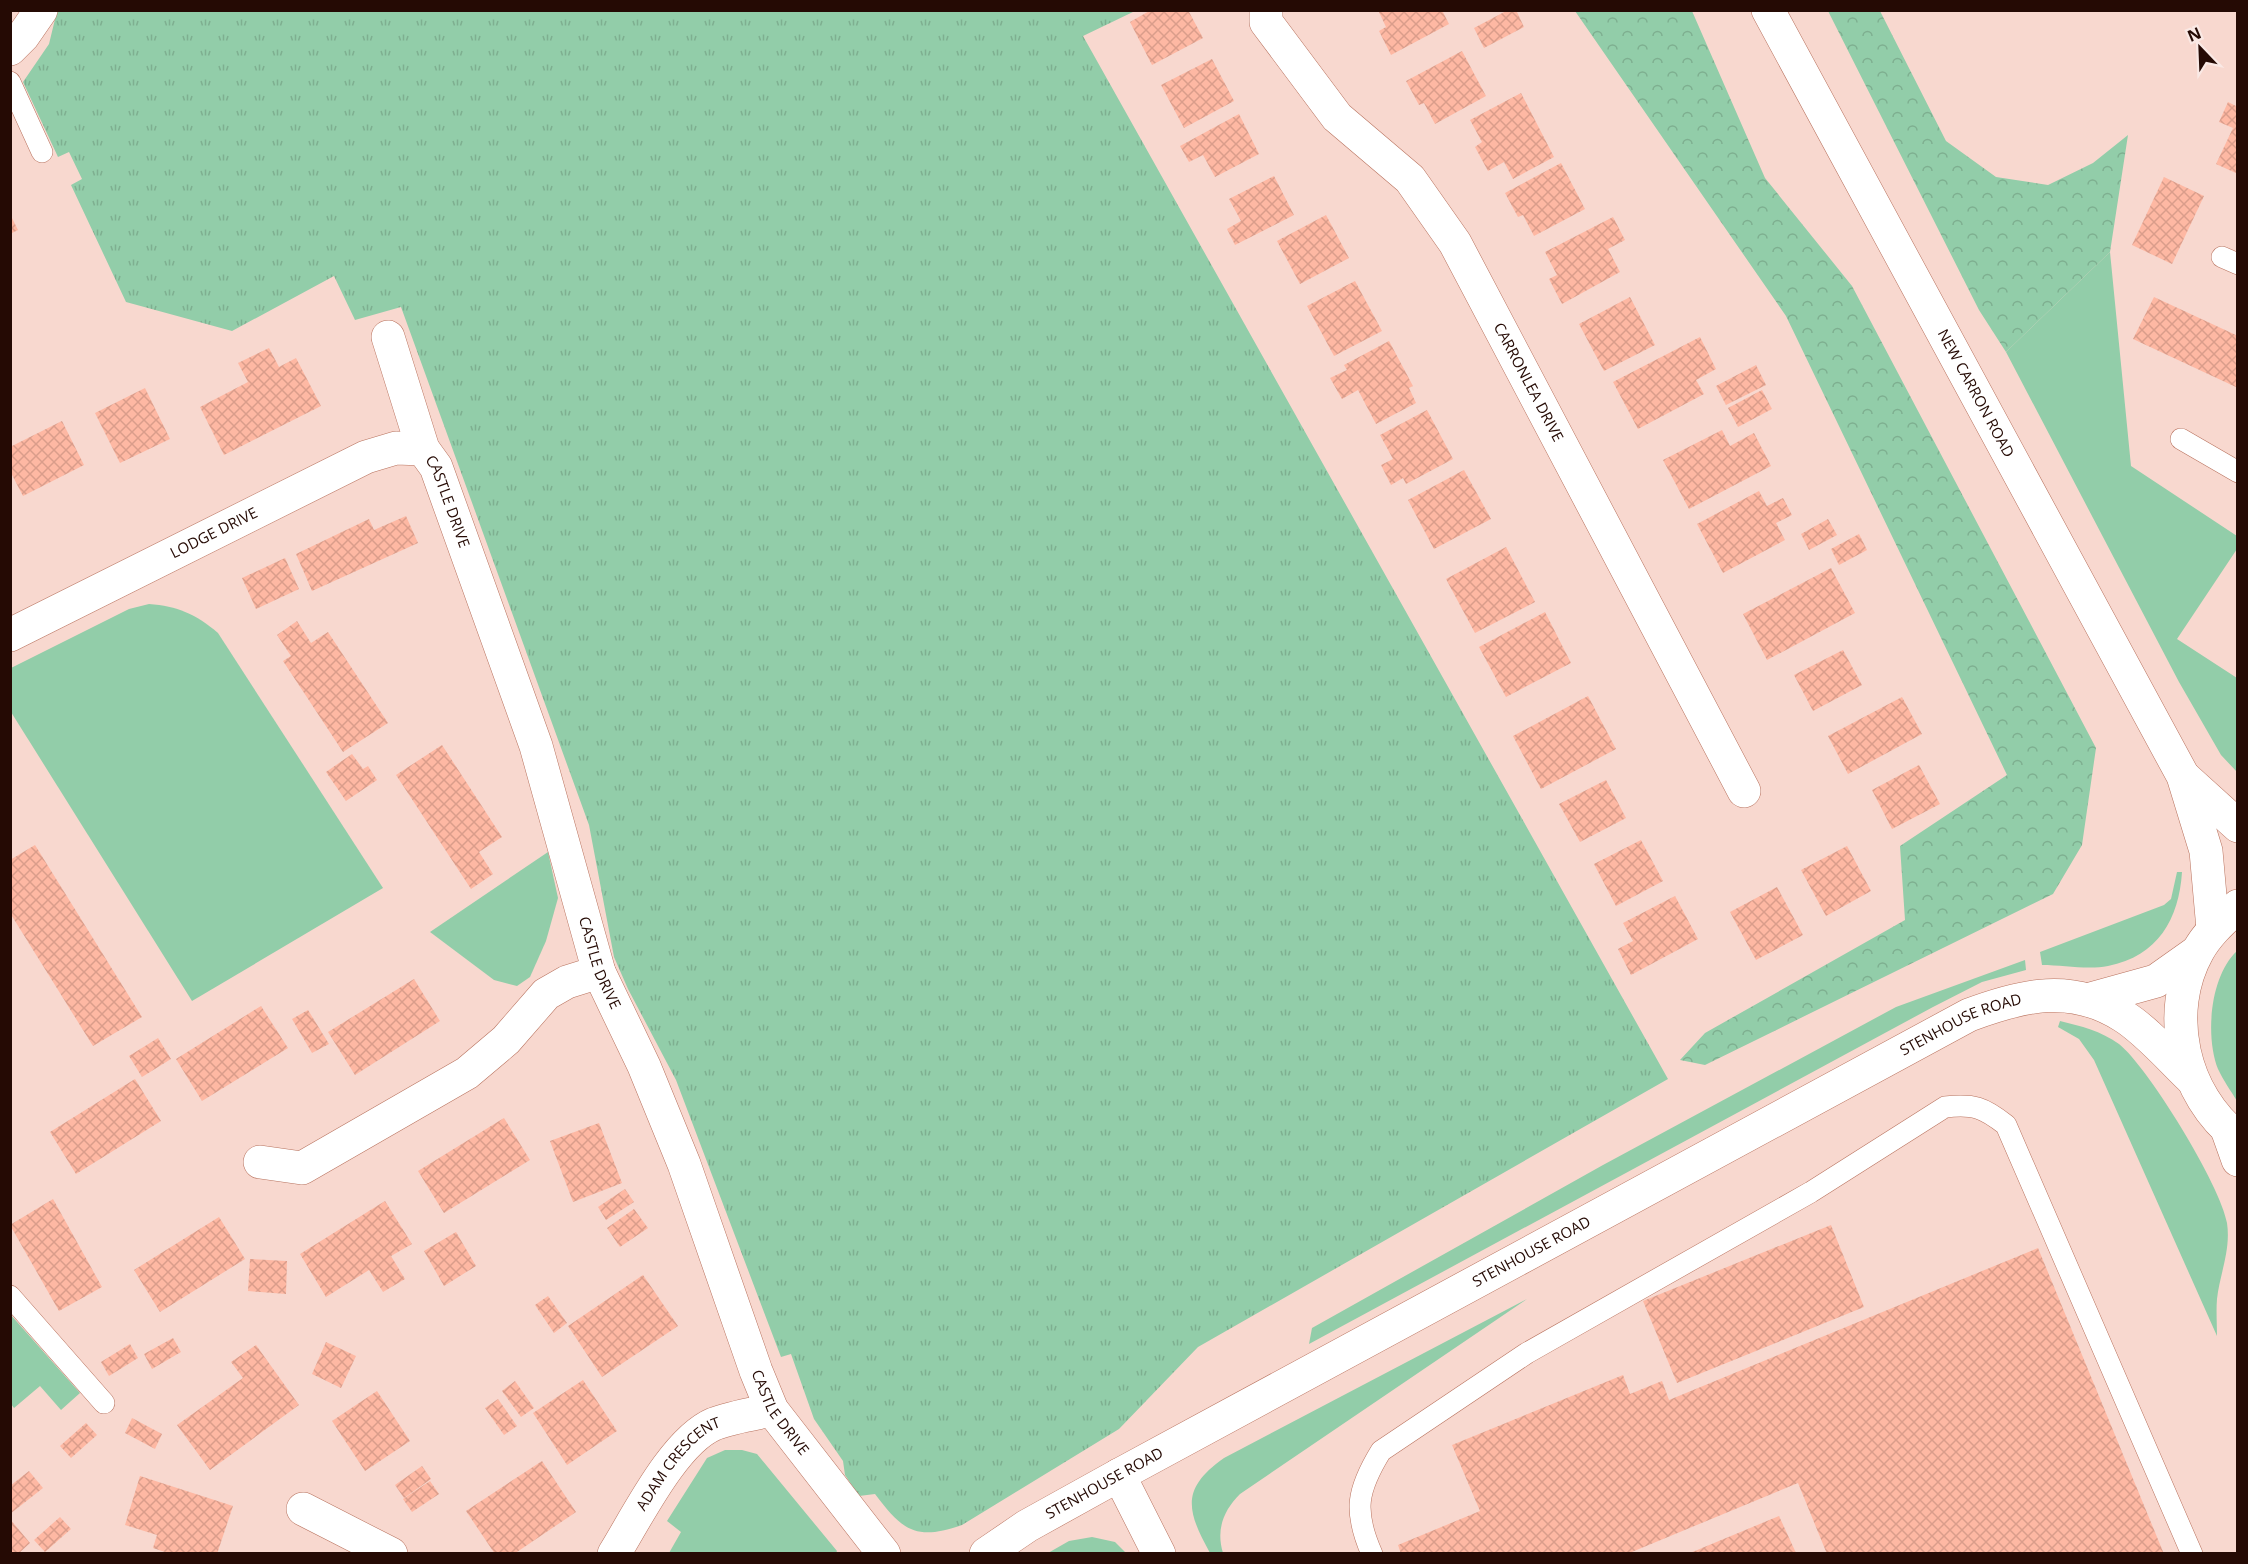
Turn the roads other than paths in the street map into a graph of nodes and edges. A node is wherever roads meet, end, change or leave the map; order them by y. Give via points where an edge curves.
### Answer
1 (41, 10) edge
2 (1266, 10) edge
3 (1768, 10) edge
4 (10, 49) edge
5 (10, 82) edge
6 (42, 152) dead end
7 (388, 337) dead end
8 (2181, 439) dead end
9 (423, 449) junction
10 (2238, 472) edge
11 (10, 634) edge
12 (2183, 776) junction
13 (1744, 792) dead end
14 (2238, 826) edge
15 (2238, 906) edge
16 (2205, 940) junction
17 (599, 972) junction
18 (2091, 999) junction
19 (2191, 1078) junction
20 (2232, 1133) edge
21 (2238, 1160) edge
22 (260, 1162) dead end
23 (10, 1296) edge
24 (104, 1403) dead end
25 (772, 1410) junction
26 (1119, 1475) junction
27 (303, 1509) dead end
28 (392, 1554) edge
29 (614, 1554) edge
30 (884, 1554) edge
31 (986, 1554) edge
32 (1159, 1554) edge
33 (1371, 1554) edge
34 (2192, 1554) edge

1 - 4 street
2 - 13 street, CARRONLEA DRIVE via 1266,22 1336,117 1410,179 1455,243
3 - 12 street, NEW CARRON ROAD
5 - 6 lane
7 - 9 street, CASTLE DRIVE
8 - 10 lane
9 - 11 street, LODGE DRIVE via 396,448 366,457
9 - 17 street, CASTLE DRIVE via 436,466 536,746
12 - 14 street, NEW CARRON ROAD
12 - 16 street, NEW CARRON ROAD via 2206,851
15 - 16 street, STENHOUSE ROAD
16 - 18 street, STENHOUSE ROAD via 2156,981
16 - 19 street via 2183,993 2181,1036
17 - 22 street via 567,982 546,994 506,1040 466,1073 302,1168
17 - 25 street, CASTLE DRIVE via 644,1066 684,1164
18 - 19 street, STENHOUSE ROAD via 2125,1016
18 - 26 street, STENHOUSE ROAD via 2041,995 2005,1001 1969,1015
19 - 20 street via 2206,1106
20 - 21 street
23 - 24 lane
25 - 29 street, ADAM CRESCENT via 714,1424 694,1435 675,1456
25 - 30 street, CASTLE DRIVE
26 - 31 street, STENHOUSE ROAD via 1027,1526
26 - 32 street
27 - 28 street
33 - 34 lane via 1361,1529 1359,1498 1366,1475 1381,1452 1527,1353 1811,1192 1946,1107 1970,1105 1988,1111 2006,1125

